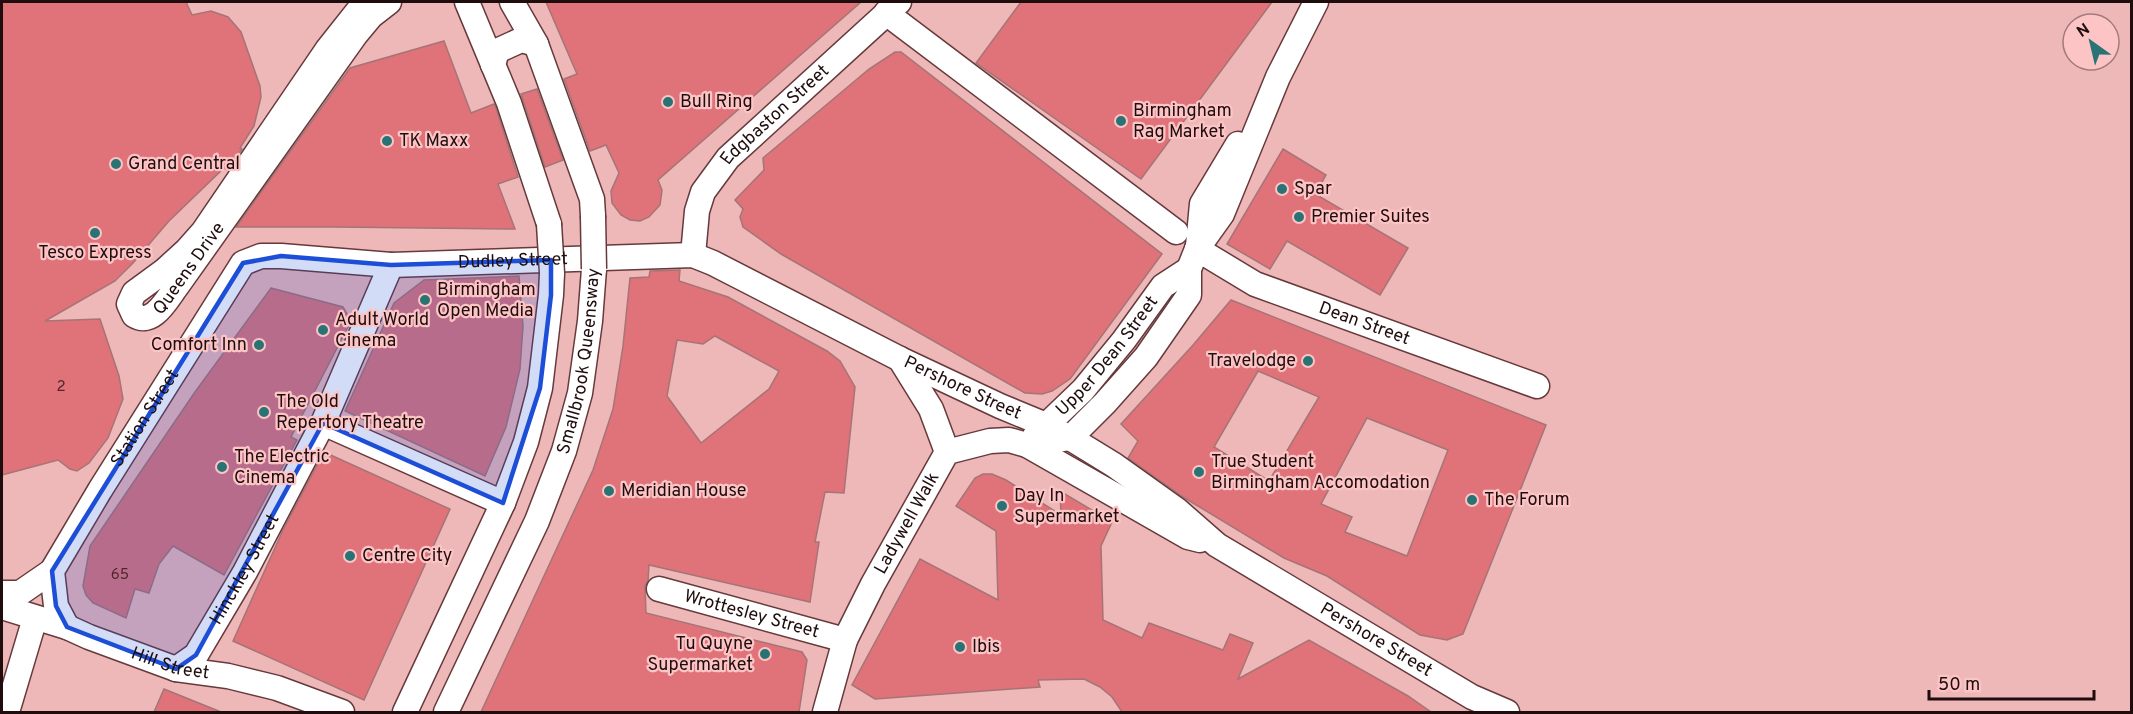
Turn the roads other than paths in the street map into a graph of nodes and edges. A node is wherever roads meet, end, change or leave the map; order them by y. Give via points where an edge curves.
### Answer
1 (365, 2) edge
2 (389, 2) edge
3 (467, 2) edge
4 (512, 2) edge
5 (1316, 2) edge
6 (892, 7) edge
7 (536, 44) junction
8 (493, 65) junction
9 (1176, 231) dead end
10 (693, 255) junction
11 (1193, 259) junction
12 (332, 260) joint
13 (392, 265) junction
14 (900, 359) junction
15 (1537, 386) dead end
16 (323, 423) junction
17 (1046, 425) junction
18 (1070, 438) junction
19 (1027, 445) junction
20 (947, 452) junction
21 (503, 503) junction
22 (1217, 545) junction
23 (52, 571) junction
24 (659, 589) dead end
25 (2, 593) edge
26 (2, 607) edge
27 (35, 618) junction
28 (67, 627) junction
29 (845, 640) junction
30 (177, 669) junction
31 (827, 704) edge
32 (1469, 705) edge
33 (7, 712) edge
34 (342, 712) edge
35 (405, 712) edge
36 (446, 712) edge
37 (1507, 712) edge

1 - 2 street, Queens Drive via 327,50 203,232 132,297 129,304 134,315 142,319 153,315 177,286 356,34
3 - 8 street, Smallbrook Queensway
4 - 7 street, Smallbrook Queensway
5 - 11 street, Upper Dean Street via 1278,77 1222,214
6 - 9 street
6 - 10 street, Edgbaston Street via 728,158 703,192
7 - 8 street via 521,40 497,51
7 - 36 street, Smallbrook Queensway, bridge via 592,199 594,269 590,321 580,393 564,451 537,521
8 - 21 street, Smallbrook Queensway, bridge via 549,224 552,273 540,388 526,442
10 - 13 street, Dudley Street
10 - 14 street, Pershore Street
11 - 15 street, Dean Street
11 - 17 street, Upper Dean Street via 1163,286 1083,390
11 - 18 street, Upper Dean Street via 1190,295 1146,357
12 - 13 street, Dudley Street
12 - 23 street, Station Street via 261,256 243,263
13 - 16 street, Hinckley Street
14 - 17 street, Pershore Street
14 - 20 street via 931,409
16 - 21 street
16 - 30 street, Hinckley Street via 245,572 196,655
17 - 18 street, Pershore Street
17 - 19 street, Upper Dean Street
18 - 19 street, Ladywell Walk
18 - 22 street, Pershore Street via 1177,510
19 - 20 street, Ladywell Walk via 1009,440 990,441
19 - 22 street, Pershore Street via 1188,537
20 - 29 street, Ladywell Walk
21 - 35 street, Smallbrook Queensway
22 - 32 street, Pershore Street
23 - 25 street via 20,593
23 - 28 street via 56,606
24 - 29 street, Wrottesley Street
26 - 27 street, Hill Street
27 - 28 street, Hill Street
27 - 33 street
28 - 30 street, Hill Street
29 - 31 street, Ladywell Walk
30 - 34 street, Hill Street via 277,688
32 - 37 street, Pershore Street

